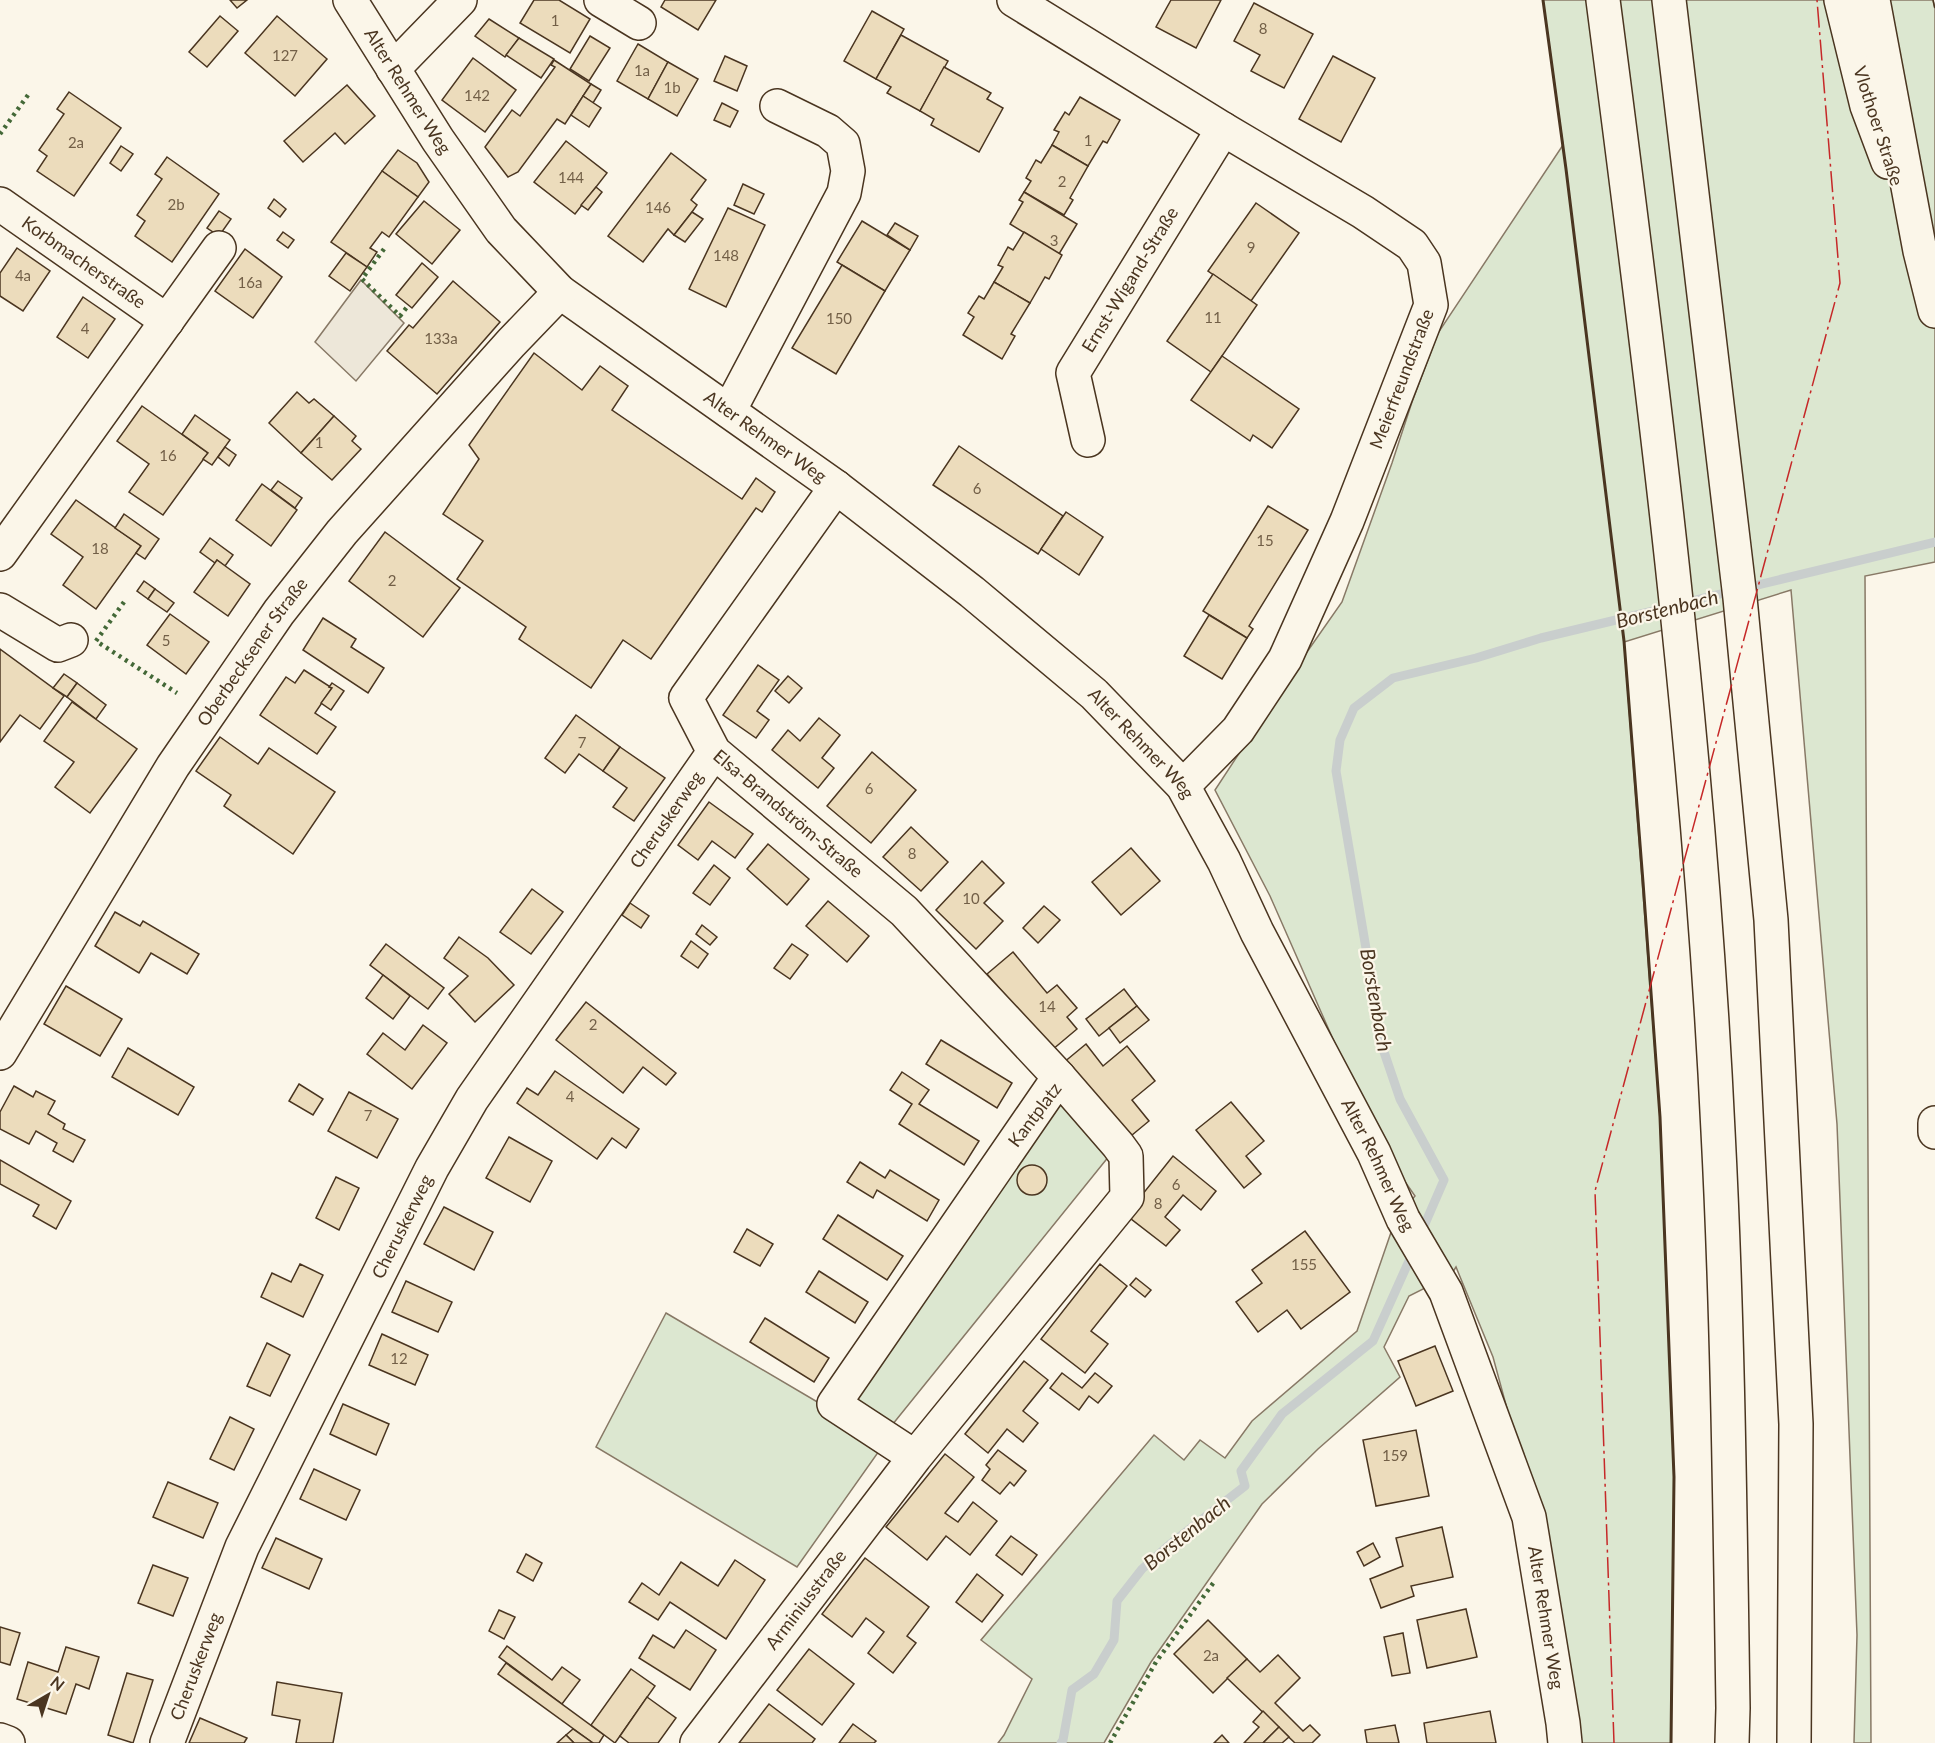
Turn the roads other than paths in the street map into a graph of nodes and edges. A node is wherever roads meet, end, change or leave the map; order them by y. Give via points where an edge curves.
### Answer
1 (351, 0) edge
2 (460, 0) edge
3 (601, 0) edge
4 (1014, 0) edge
5 (1603, 0) edge
6 (1669, 0) edge
7 (1841, 0) edge
8 (1873, 0) edge
9 (639, 23) dead end
10 (393, 69) junction
11 (777, 106) dead end
12 (1223, 129) junction
13 (0, 204) edge
14 (219, 248) dead end
15 (1920, 251) junction
16 (560, 292) junction
17 (1935, 311) edge
18 (167, 321) junction
19 (729, 411) junction
20 (1088, 440) dead end
21 (836, 487) junction
22 (0, 554) edge
23 (0, 610) edge
24 (71, 640) dead end
25 (714, 752) junction
26 (1184, 786) junction
27 (0, 1053) edge
28 (1059, 1077) junction
29 (1935, 1123) edge
30 (1935, 1132) edge
31 (915, 1457) junction
32 (0, 1740) edge
33 (8, 1743) edge
34 (167, 1743) edge
35 (697, 1743) edge
36 (1565, 1743) edge
37 (1732, 1743) edge
38 (1794, 1743) edge

1 - 10 main road, Alter Rehmer Weg
2 - 10 main road
3 - 9 main road
4 - 12 main road, Meierfreundstraße
5 - 37 main road via 1676,601 1700,859 1718,1130 1728,1409
6 - 38 main road via 1739,587 1771,920 1796,1424
7 - 15 main road, Vlothoer Straße via 1867,106
8 - 15 main road, Vlothoer Straße
10 - 16 main road, Alter Rehmer Weg via 501,230
11 - 19 main road via 828,131 843,144 848,171 844,193
12 - 20 main road, Ernst-Wigand-Straße via 1073,373
12 - 26 main road, Meierfreundstraße via 1412,245 1424,263 1431,305 1347,521 1285,659 1238,730
13 - 18 main road, Korbmacherstraße
14 - 18 main road
15 - 17 main road, Vlothoer Straße
16 - 19 main road, Alter Rehmer Weg
16 - 27 main road, Oberbecksener Straße via 342,532 279,612 173,766
18 - 22 main road
19 - 21 main road, Alter Rehmer Weg
21 - 25 main road, Elsa-Brandström-Straße via 687,698
21 - 26 main road, Alter Rehmer Weg via 972,592 1094,694
23 - 24 main road via 58,645
25 - 28 main road, Elsa-Brandström-Straße via 904,911
25 - 34 main road, Cheruskerweg via 472,1099 432,1168 242,1547
26 - 36 main road, Alter Rehmer Weg via 1374,1153 1402,1219 1446,1292 1529,1517
28 - 31 main road, Kantplatz via 1126,1156 1127,1197
28 - 31 main road, Kantplatz via 834,1404
29 - 30 main road
31 - 35 main road, Arminiusstraße
32 - 33 main road

